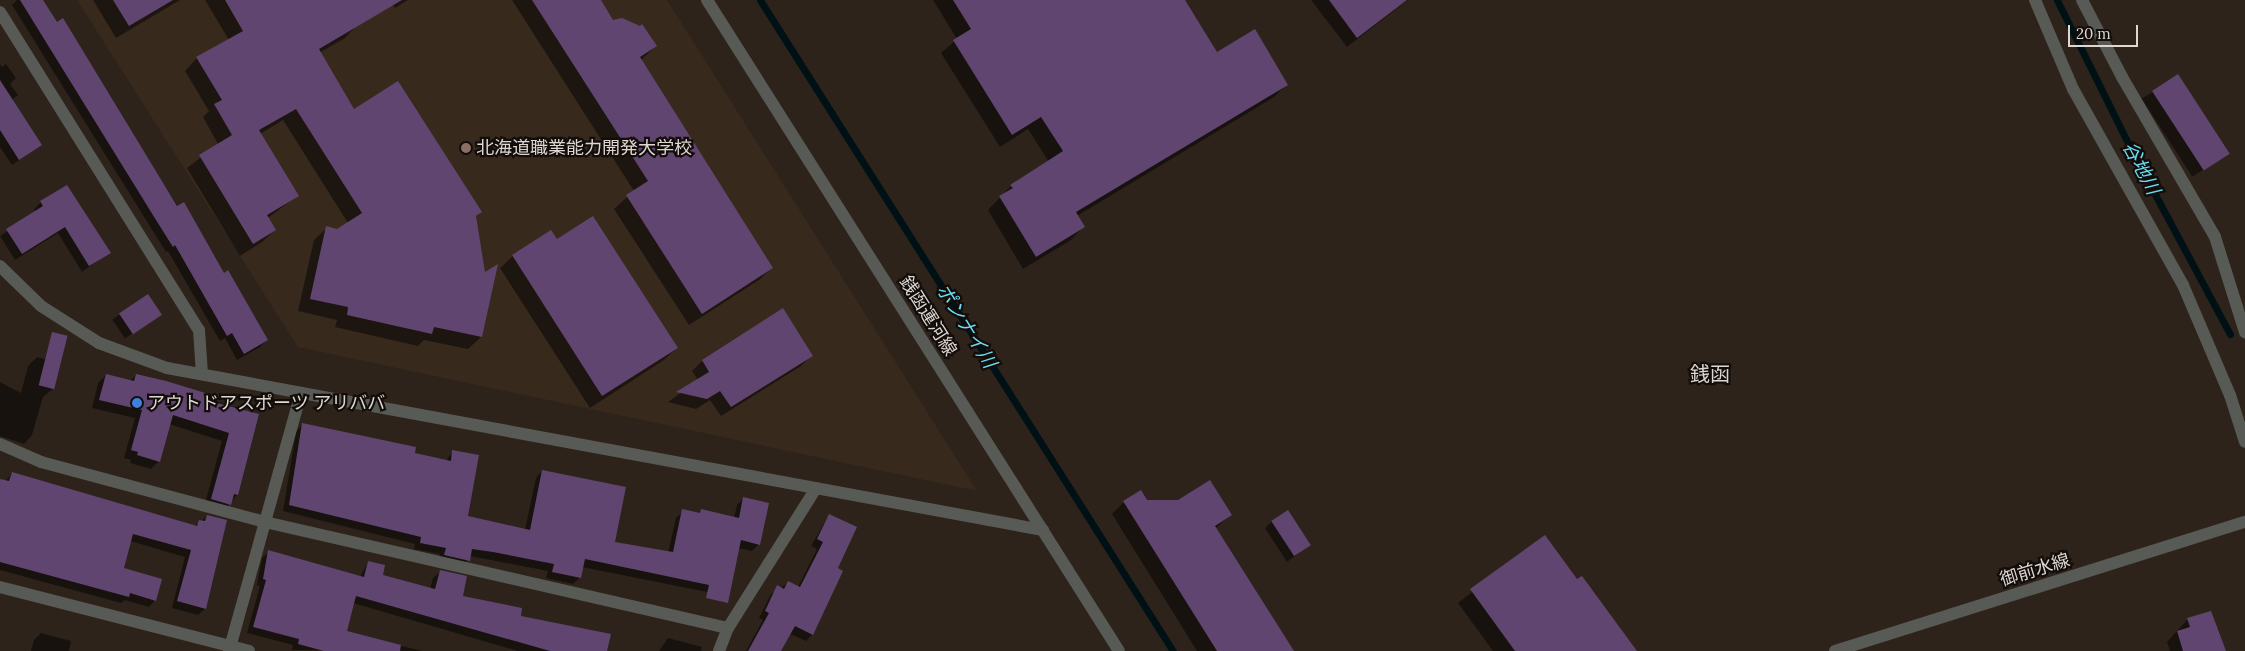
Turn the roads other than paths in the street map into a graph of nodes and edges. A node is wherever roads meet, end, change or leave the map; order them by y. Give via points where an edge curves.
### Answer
1 (707, 0) edge
2 (2035, 0) edge
3 (2082, 0) edge
4 (0, 13) edge
5 (0, 266) edge
6 (2245, 332) edge
7 (202, 374) junction
8 (301, 393) junction
9 (2245, 442) edge
10 (0, 444) edge
11 (816, 488) junction
12 (265, 522) junction
13 (2245, 522) edge
14 (1043, 530) junction
15 (0, 587) edge
16 (728, 628) junction
17 (230, 649) edge
18 (249, 651) edge
19 (719, 651) edge
20 (1119, 651) edge
21 (1835, 651) edge

1 - 14 street, 銭函運河線
2 - 9 street via 2074,89 2182,285 2230,395
3 - 6 street via 2122,77 2215,237
4 - 7 street via 199,330
5 - 7 street via 41,306 99,343 168,368
7 - 8 street
8 - 11 street
8 - 12 street
10 - 12 street via 41,462
11 - 14 street
11 - 16 street
12 - 16 street
12 - 17 street
13 - 21 street, 御前水線
14 - 20 street, 銭函運河線
15 - 17 street
16 - 19 street
17 - 18 street

